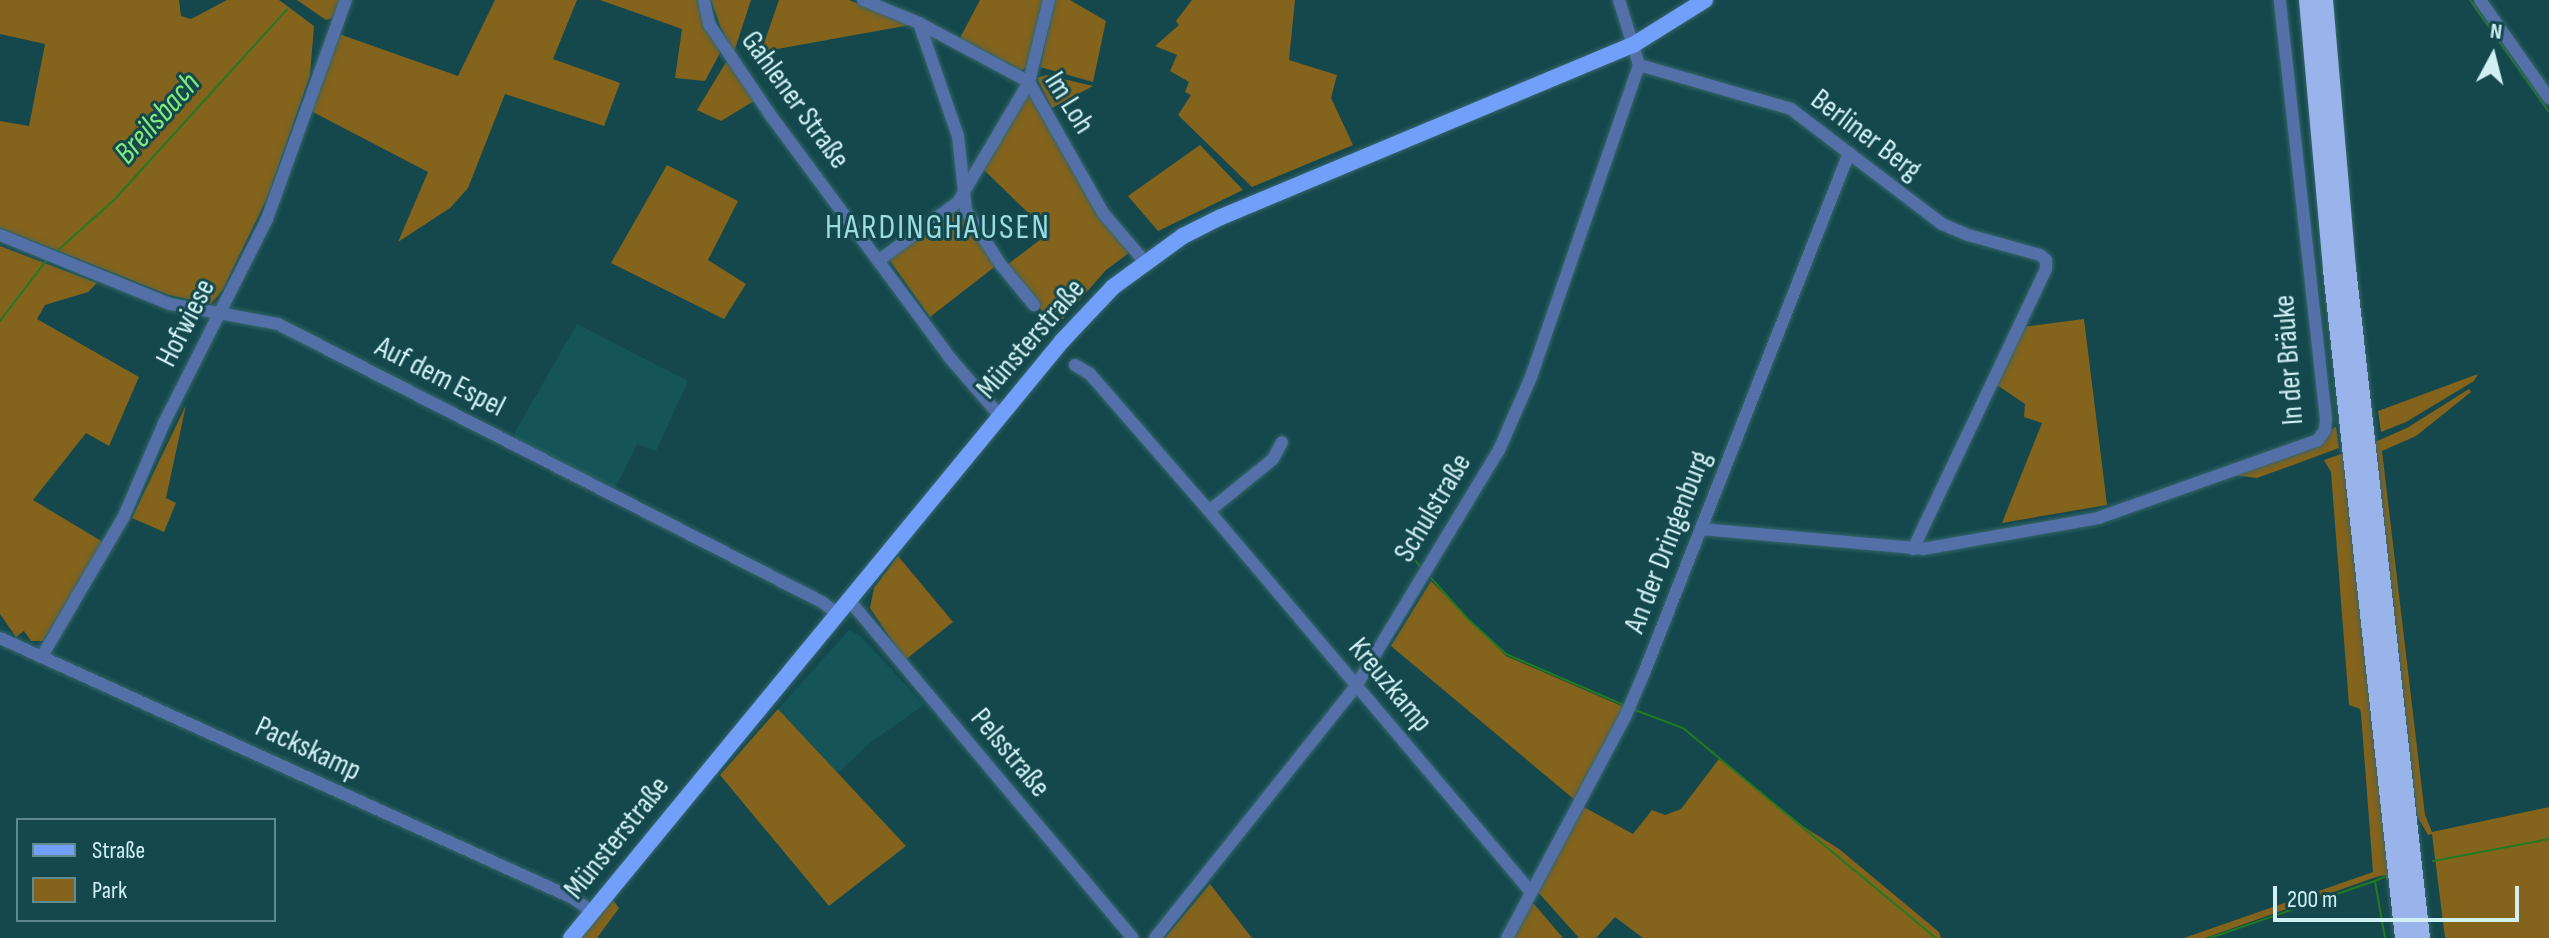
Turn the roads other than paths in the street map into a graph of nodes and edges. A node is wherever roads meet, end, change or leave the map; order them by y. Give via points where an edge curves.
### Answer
1 (346, 0) edge
2 (704, 0) edge
3 (863, 0) edge
4 (1049, 0) edge
5 (1619, 0) edge
6 (1705, 0) edge
7 (2280, 0) edge
8 (2308, 0) edge
9 (2324, 0) edge
10 (2480, 0) edge
11 (919, 23) junction
12 (1633, 45) junction
13 (1639, 65) junction
14 (1029, 82) junction
15 (2549, 98) edge
16 (1849, 153) junction
17 (964, 191) junction
18 (0, 235) edge
19 (878, 261) junction
20 (1145, 262) junction
21 (1034, 305) dead end
22 (218, 315) junction
23 (1075, 365) dead end
24 (1000, 416) junction
25 (1282, 442) dead end
26 (1209, 511) junction
27 (1701, 529) junction
28 (1913, 549) junction
29 (849, 600) junction
30 (838, 614) junction
31 (0, 638) edge
32 (42, 656) junction
33 (1356, 686) junction
34 (1531, 892) junction
35 (592, 912) junction
36 (571, 938) edge
37 (1133, 938) edge
38 (1155, 938) edge
39 (1507, 938) edge
40 (2404, 938) edge
41 (2421, 938) edge

1 - 22 street, Hofwiese via 267,219
2 - 19 street, Gahlener Straße via 709,24 749,85
3 - 11 street, Im Loh
4 - 14 street
5 - 12 street
6 - 12 main road, Münsterstraße
7 - 28 street, In der Bräuke via 2326,419 2322,436 2098,518
8 - 40 highway
9 - 41 highway via 2347,268
10 - 15 street
11 - 14 street, Im Loh
11 - 17 street via 958,136
12 - 13 street
12 - 20 main road, Münsterstraße via 1221,217
13 - 16 street, Berliner Berg via 1791,109
13 - 33 street, Schulstraße via 1531,377 1505,435
14 - 17 street
14 - 20 street, Im Loh via 1103,213
16 - 27 street, An der Dringenburg
16 - 28 street, Berliner Berg via 1942,224 2046,260
17 - 19 street via 958,202
17 - 21 street via 974,225
18 - 22 street, Auf dem Espel via 170,304
19 - 24 street, Gahlener Straße
20 - 24 main road, Münsterstraße via 1083,317
22 - 30 street, Auf dem Espel via 278,324
22 - 32 street, Hofwiese via 124,516
23 - 26 street, Kreuzkamp via 1090,374
24 - 29 main road, Münsterstraße
25 - 26 street via 1273,459
26 - 33 street, Kreuzkamp
27 - 28 street, In der Bräuke
27 - 34 street, An der Dringenburg via 1625,717
29 - 30 main road, Münsterstraße
29 - 37 street, Pelsstraße
30 - 35 main road, Münsterstraße
31 - 32 street, Packskamp
32 - 35 street, Packskamp via 573,898
33 - 34 street, Kreuzkamp
33 - 38 street, Schulstraße
34 - 39 street, An der Dringenburg
35 - 36 main road, Münsterstraße

